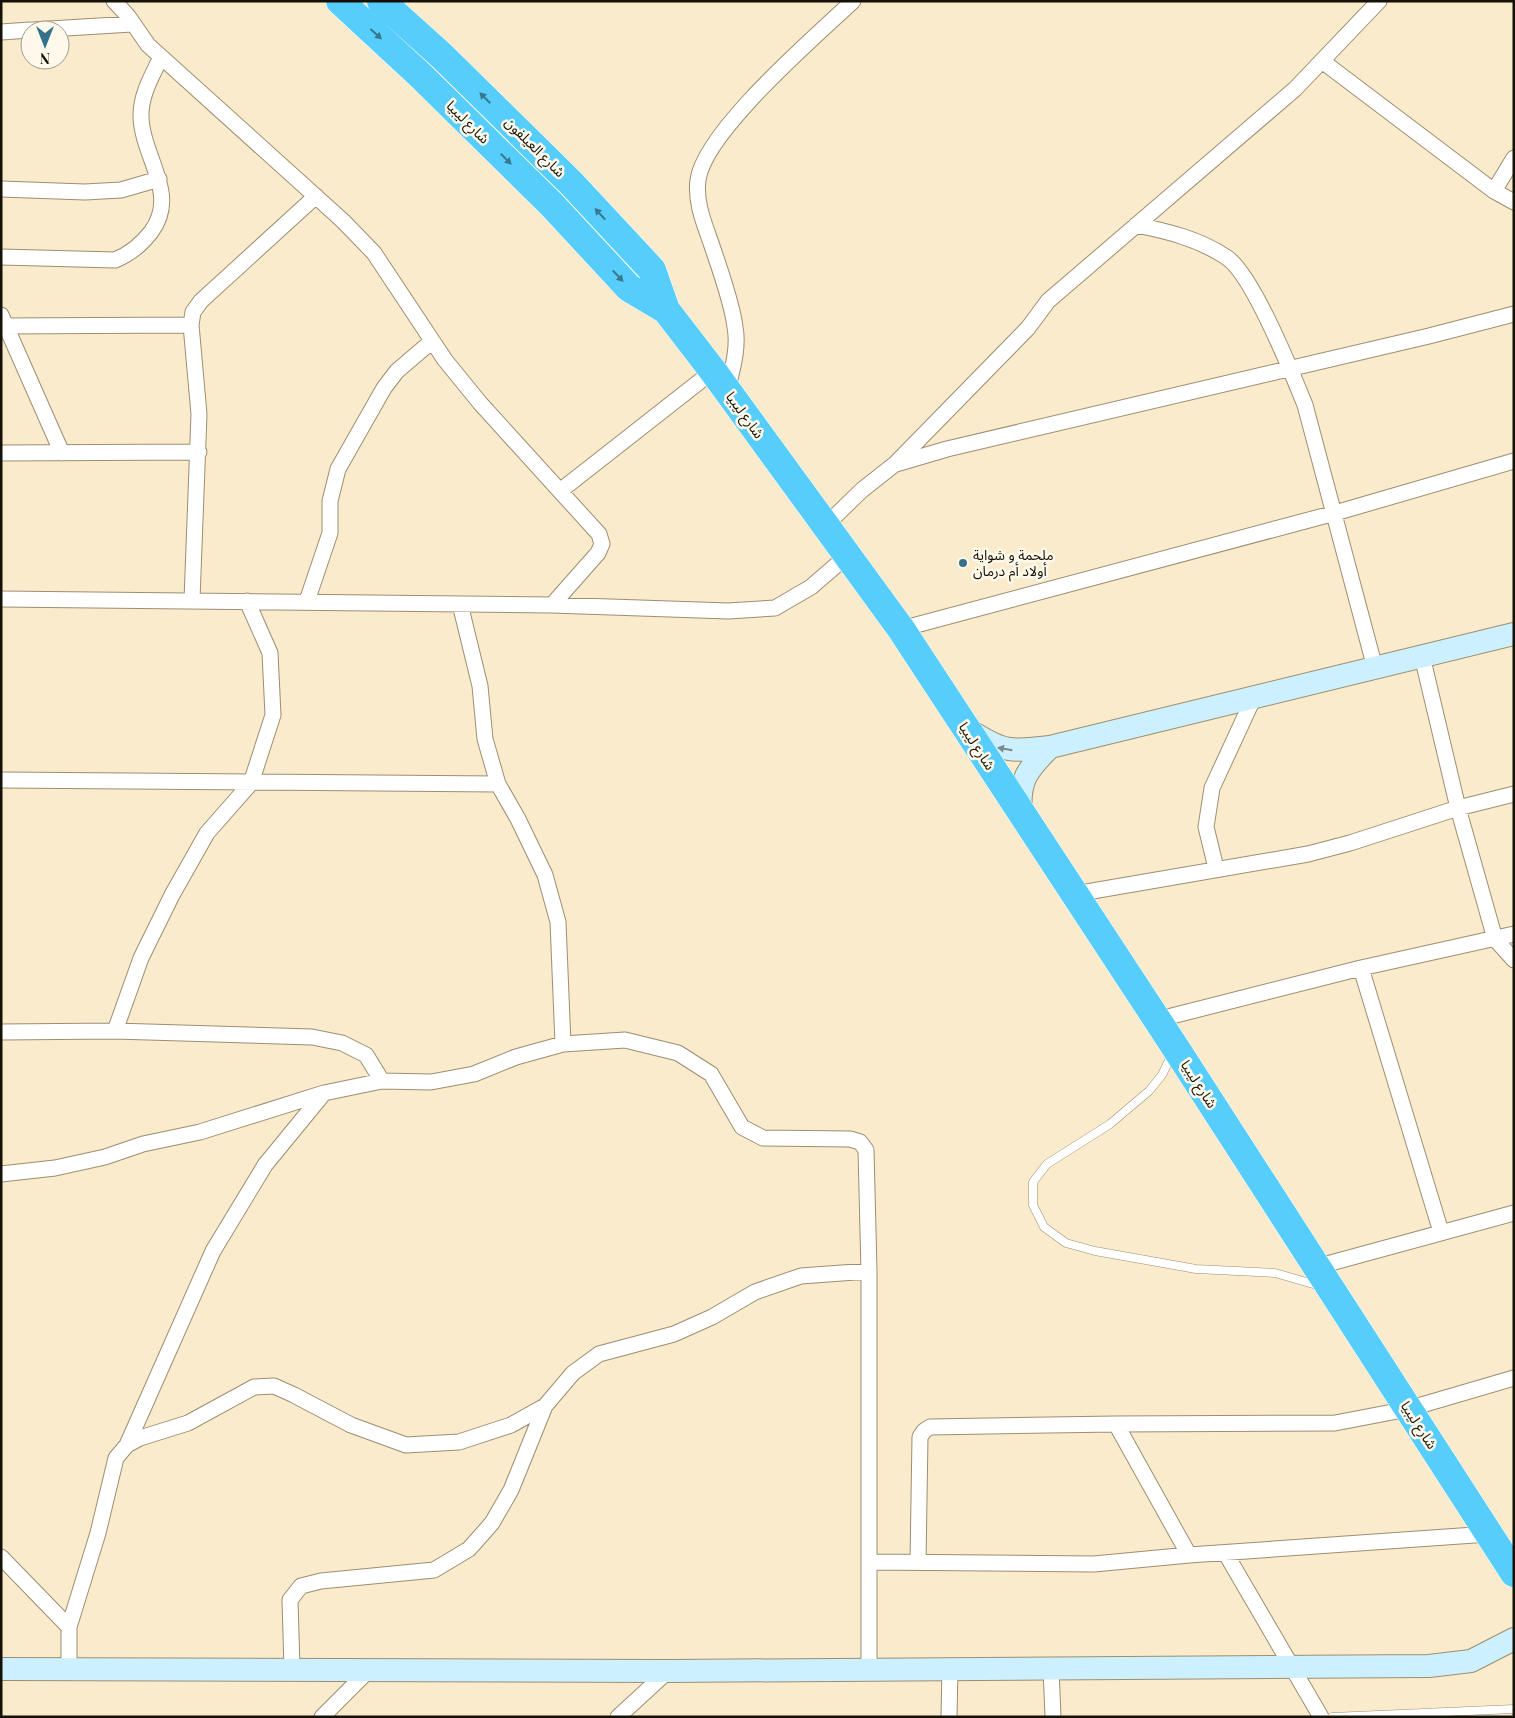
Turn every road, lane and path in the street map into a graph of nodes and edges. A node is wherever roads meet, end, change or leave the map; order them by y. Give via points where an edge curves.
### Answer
1 (114, 1) edge
2 (340, 1) edge
3 (381, 1) edge
4 (853, 1) edge
5 (1379, 1) edge
6 (132, 24) junction
7 (70, 28) edge
8 (20, 31) edge
9 (1, 32) edge
10 (161, 57) junction
11 (1322, 61) junction
12 (1514, 158) edge
13 (158, 179) junction
14 (1, 189) edge
15 (1494, 191) junction
16 (316, 196) junction
17 (1514, 202) edge
18 (1136, 225) junction
19 (1, 257) edge
20 (666, 310) junction
21 (1514, 314) edge
22 (3, 322) edge
23 (191, 325) junction
24 (431, 342) junction
25 (1290, 368) junction
26 (720, 381) junction
27 (199, 452) junction
28 (1, 453) edge
29 (62, 453) junction
30 (1514, 461) edge
31 (895, 464) junction
32 (560, 491) junction
33 (1334, 513) junction
34 (826, 525) junction
35 (848, 554) junction
36 (1, 599) edge
37 (192, 600) junction
38 (247, 601) junction
39 (308, 601) junction
40 (460, 604) junction
41 (552, 605) junction
42 (901, 629) junction
43 (1514, 634) edge
44 (1422, 656) junction
45 (1375, 668) junction
46 (1254, 697) junction
47 (966, 728) junction
48 (1050, 747) junction
49 (1, 780) edge
50 (251, 782) junction
51 (498, 784) junction
52 (1514, 794) edge
53 (1458, 808) junction
54 (1021, 813) junction
55 (1216, 868) junction
56 (1075, 894) junction
57 (1514, 934) edge
58 (1494, 939) junction
59 (1514, 960) edge
60 (1361, 968) junction
61 (1156, 1020) junction
62 (115, 1031) junction
63 (1, 1032) edge
64 (564, 1044) junction
65 (1176, 1047) junction
66 (382, 1081) junction
67 (324, 1093) junction
68 (1, 1174) edge
69 (1514, 1213) edge
70 (1441, 1232) junction
71 (869, 1271) junction
72 (1322, 1278) junction
73 (1514, 1378) edge
74 (545, 1406) junction
75 (1408, 1409) junction
76 (1116, 1424) junction
77 (127, 1445) junction
78 (1489, 1534) junction
79 (1226, 1554) junction
80 (1189, 1555) junction
81 (1, 1558) edge
82 (869, 1562) junction
83 (918, 1562) junction
84 (1514, 1573) edge
85 (68, 1627) junction
86 (1514, 1639) edge
87 (1290, 1667) junction
88 (371, 1668) junction
89 (869, 1668) junction
90 (950, 1668) junction
91 (1051, 1668) junction
92 (1, 1669) edge
93 (69, 1669) junction
94 (292, 1669) junction
95 (668, 1671) junction
96 (1514, 1709) edge
97 (322, 1717) edge
98 (618, 1717) edge
99 (949, 1717) edge
100 (1053, 1717) edge
101 (1321, 1717) edge
102 (1332, 1717) edge

1 - 6 street
2 -> 20 highway, شارع ليبيا via 552,205 629,288
20 -> 3 highway, شارع العيلفون via 652,270 572,184
4 - 26 street via 731,121 706,154 700,168 697,189 700,212 736,327 736,353
5 - 11 street
6 - 7 street
6 - 10 street via 148,46
8 - 9 street
10 - 13 street via 143,95 141,114 142,129
10 - 16 street
11 - 15 street
11 - 18 street via 1295,89
12 - 15 street
13 - 14 street via 121,190
13 - 19 street via 163,203 158,222 127,255 114,260
15 - 17 street
16 - 23 street via 201,301 193,312
16 - 24 street via 374,253
18 - 25 street via 1174,233 1228,257 1244,274
18 - 31 street via 1048,302 1028,328
20 - 26 highway, شارع ليبيا
21 - 25 street
22 - 23 street
22 - 29 street
23 - 27 street via 198,388
24 - 32 street via 480,403
24 - 39 street via 396,371 338,469 330,501 330,533
25 - 31 street
25 - 33 street via 1305,405
26 - 32 street
26 - 34 highway, شارع ليبيا
27 - 29 street
27 - 37 street
28 - 29 street
30 - 33 street
31 - 34 street
32 - 41 street via 599,534 602,544 598,553
33 - 42 street
33 - 45 street
34 - 35 highway, شارع ليبيا
35 - 41 street via 811,587 775,608 728,611
35 - 42 highway, شارع ليبيا
36 - 37 street
37 - 38 street
38 - 39 street
38 - 50 street via 270,653 273,715
39 - 40 street
40 - 41 street
40 - 51 street via 480,686 485,739
42 - 47 highway, شارع ليبيا
43 - 44 street
44 - 45 street
44 - 53 street
45 - 46 street
46 - 48 street
46 - 55 street via 1212,788 1206,827
48 -> 47 street via 1007,750 994,747
47 - 54 highway, شارع ليبيا
48 - 54 street via 1032,765 1022,783
49 - 50 street
50 - 51 street
50 - 62 street via 207,833 172,895 141,958
51 - 64 street via 545,875 558,922
52 - 53 street
53 - 55 street via 1308,854
53 - 58 street
54 - 56 highway, شارع ليبيا
55 - 56 street
56 - 61 highway, شارع ليبيا
57 - 58 street
58 - 59 street
58 - 60 street
60 - 61 street
60 - 70 street
61 - 65 highway, شارع ليبيا
62 - 63 street
62 - 66 street via 320,1039 342,1043 366,1055
64 - 66 street via 516,1057 474,1074 431,1082
64 - 71 street via 625,1040 678,1054 711,1074 742,1128 763,1138 850,1139 860,1142 866,1150
65 - 72 highway, شارع ليبيا
65 - 72 lane via 1162,1075 1149,1091 1110,1124 1047,1164 1033,1182 1033,1205 1044,1227 1066,1243 1095,1251 1196,1269
66 - 67 street
67 - 68 street via 227,1124 143,1144 105,1157 55,1168
67 - 77 street via 265,1165 214,1251
69 - 70 street
70 - 72 street
71 - 74 street via 801,1276 755,1292 674,1334 599,1354 573,1373
71 - 82 street
72 - 75 highway, شارع ليبيا
73 - 75 street
74 - 77 street via 510,1425 459,1442 406,1445 351,1425 274,1386 254,1387 188,1423
74 - 94 street via 510,1490 492,1523 469,1549 434,1570 321,1581 301,1586 290,1600
75 - 76 street via 1334,1423
75 - 78 highway, شارع ليبيا
76 - 80 street
76 - 83 street via 930,1427 924,1431 920,1437
77 - 85 street via 116,1458 98,1533
78 - 79 street
78 - 84 highway, شارع ليبيا
79 - 80 street
79 - 87 street
80 - 83 street via 1094,1564
81 - 85 street
82 - 83 street
82 - 89 street
85 - 93 street
86 - 87 street via 1471,1661 1438,1665
87 - 91 street
87 - 101 street
88 - 94 street
88 - 95 street
88 - 97 street
89 - 90 street
89 - 95 street
90 - 91 street
90 - 99 street
91 - 100 street
92 - 93 street
93 - 94 street
95 - 98 street
96 - 102 lane

